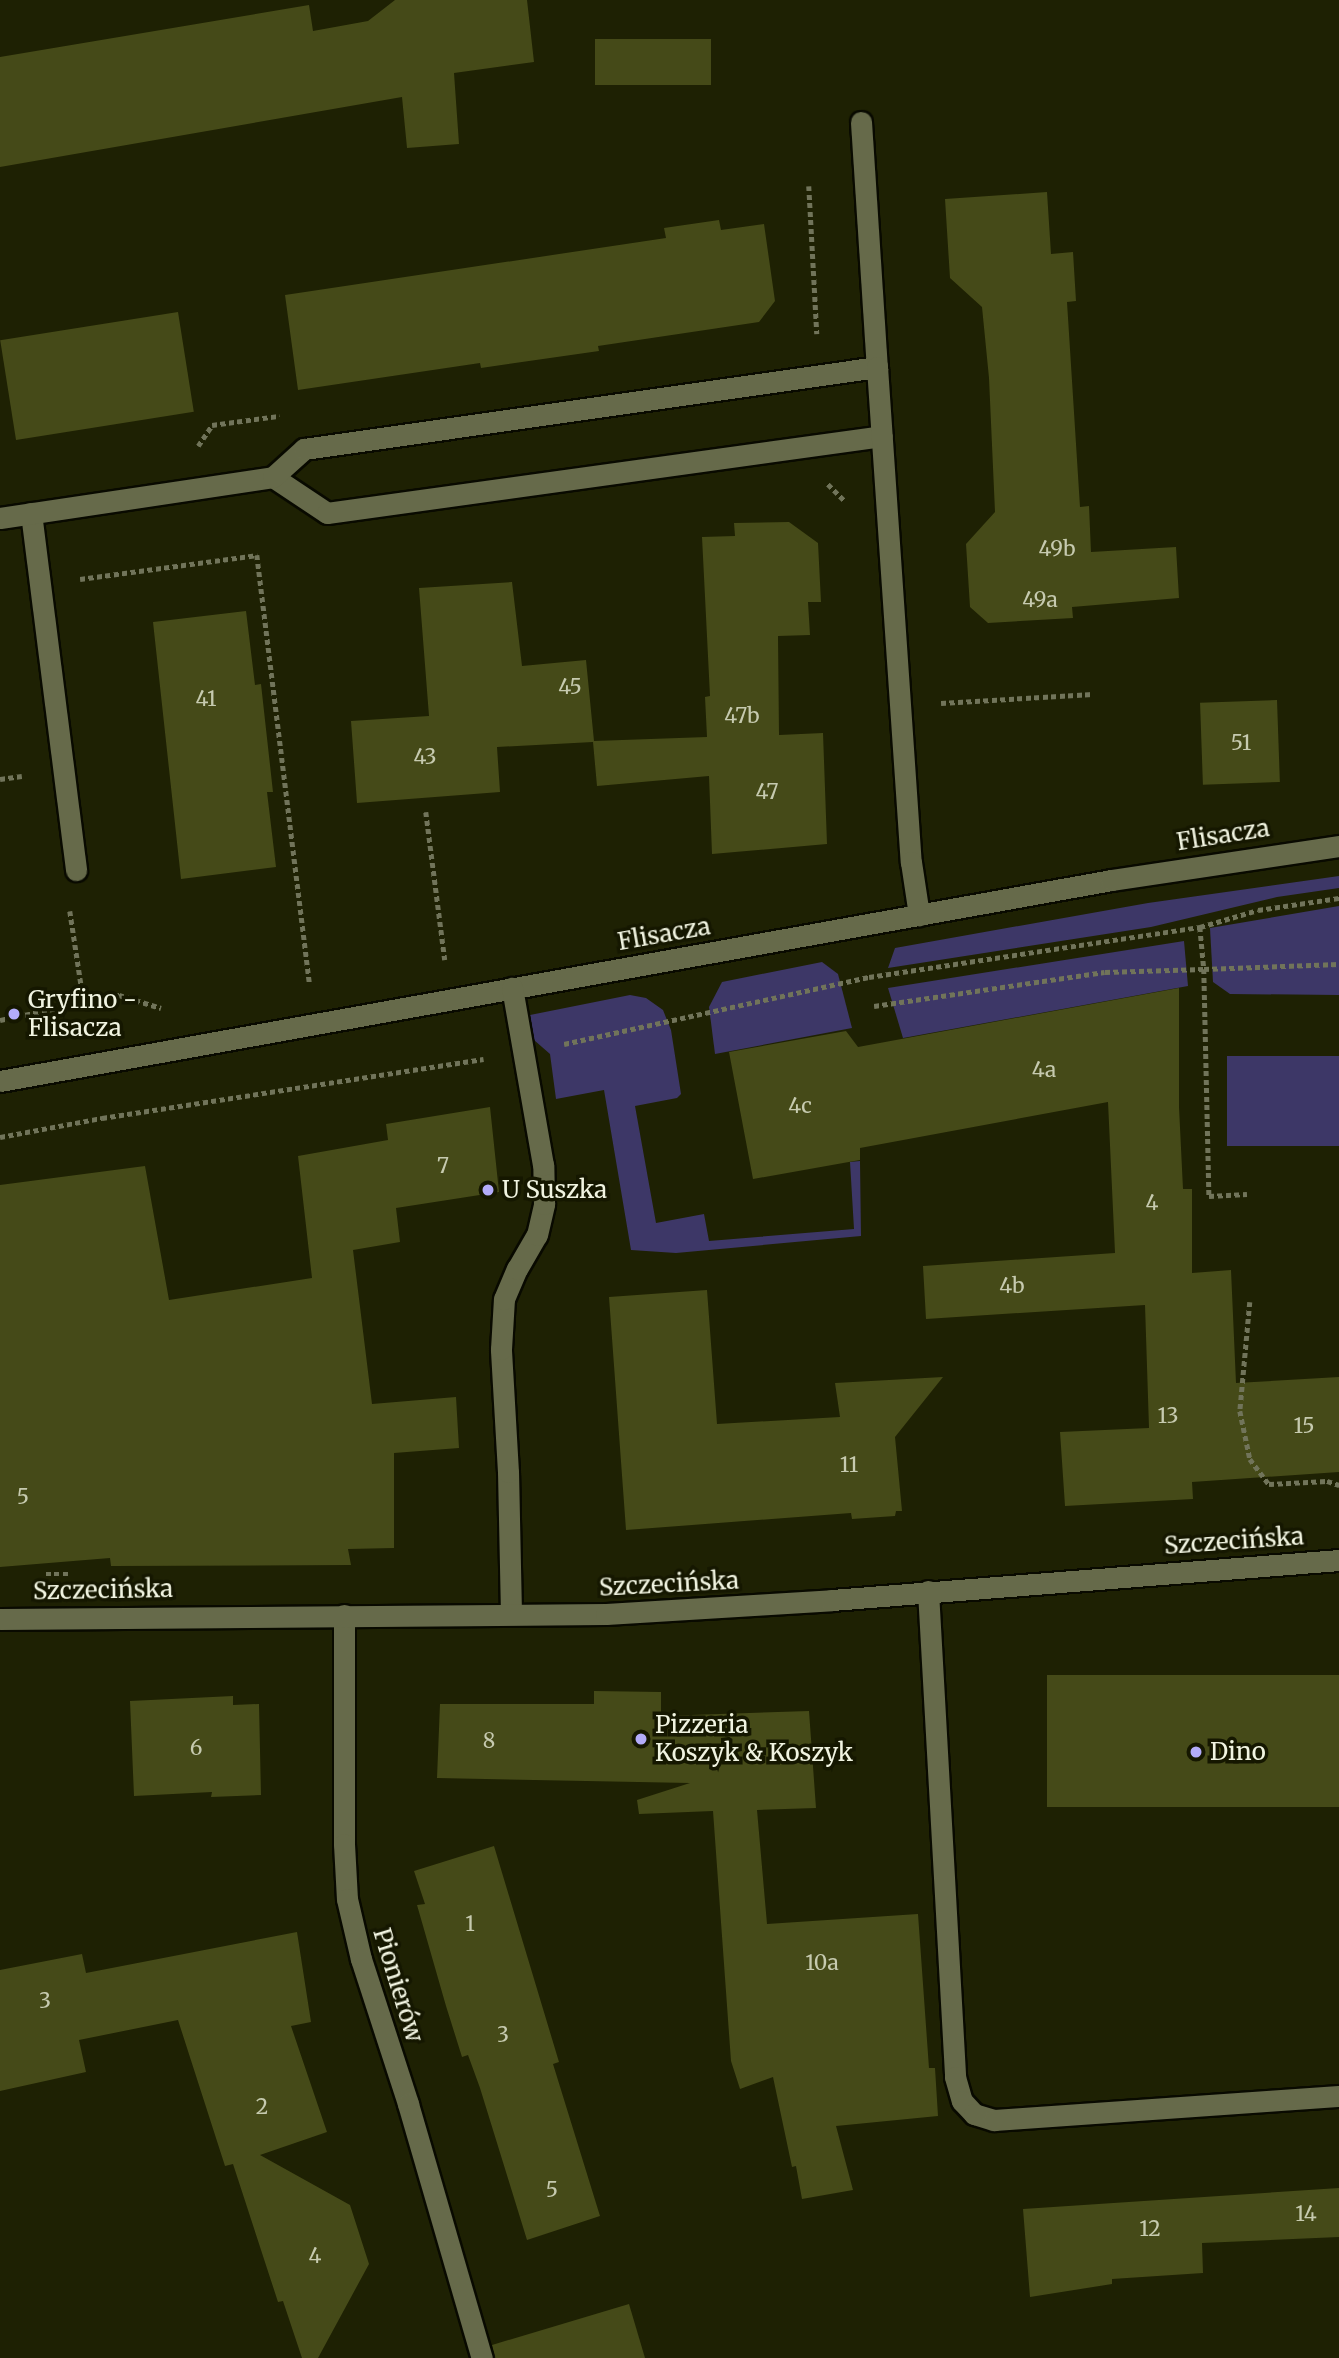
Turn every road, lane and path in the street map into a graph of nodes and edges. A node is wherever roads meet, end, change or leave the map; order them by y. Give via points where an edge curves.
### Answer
1 (861, 122) dead end
2 (809, 186) dead end
3 (817, 335) dead end
4 (877, 367) junction
5 (882, 436) junction
6 (272, 477) junction
7 (816, 479) dead end
8 (849, 507) dead end
9 (31, 513) junction
10 (0, 518) edge
11 (39, 585) junction
12 (1093, 694) dead end
13 (929, 703) dead end
14 (426, 812) dead end
15 (1339, 846) edge
16 (76, 870) joint
17 (1339, 898) edge
18 (919, 915) junction
19 (1200, 928) junction
20 (1339, 964) edge
21 (446, 966) dead end
22 (1204, 969) junction
23 (512, 988) junction
24 (310, 992) dead end
25 (83, 1004) dead end
26 (874, 1006) dead end
27 (523, 1053) junction
28 (0, 1081) edge
29 (0, 1137) edge
30 (1247, 1194) dead end
31 (1250, 1302) dead end
32 (1339, 1485) edge
33 (1339, 1560) edge
34 (928, 1591) junction
35 (511, 1614) junction
36 (344, 1615) junction
37 (0, 1619) edge
38 (1339, 2096) edge
39 (482, 2358) edge

1 - 4 street
2 - 3 path
4 - 5 street
4 - 6 street via 304,449
5 - 6 street via 327,513
5 - 18 street via 910,849
6 - 9 street
7 - 8 path via 828,484
9 - 10 street
9 - 11 street
11 - 16 street
11 - 24 path via 257,555
12 - 13 path
14 - 21 path
15 - 18 street, Flisacza via 1212,863
16 - 25 path via 69,907
17 - 19 path via 1258,910
18 - 23 street, Flisacza
19 - 22 path
19 - 27 path via 869,977
20 - 22 path
22 - 26 path via 1105,972
22 - 30 path via 1209,1196
23 - 27 street
23 - 28 street, Flisacza
27 - 29 path
27 - 35 street via 543,1165 544,1204 537,1235 504,1299 501,1349
31 - 32 path via 1240,1411 1250,1459 1269,1483 1327,1481
33 - 34 street, Szczecińska
34 - 35 street, Szczecińska via 690,1610
34 - 38 street via 955,2077 962,2101 974,2114 994,2119
35 - 36 street, Szczecińska
36 - 37 street, Szczecińska
36 - 39 street, Pionierów via 347,1899 360,1959 408,2104

